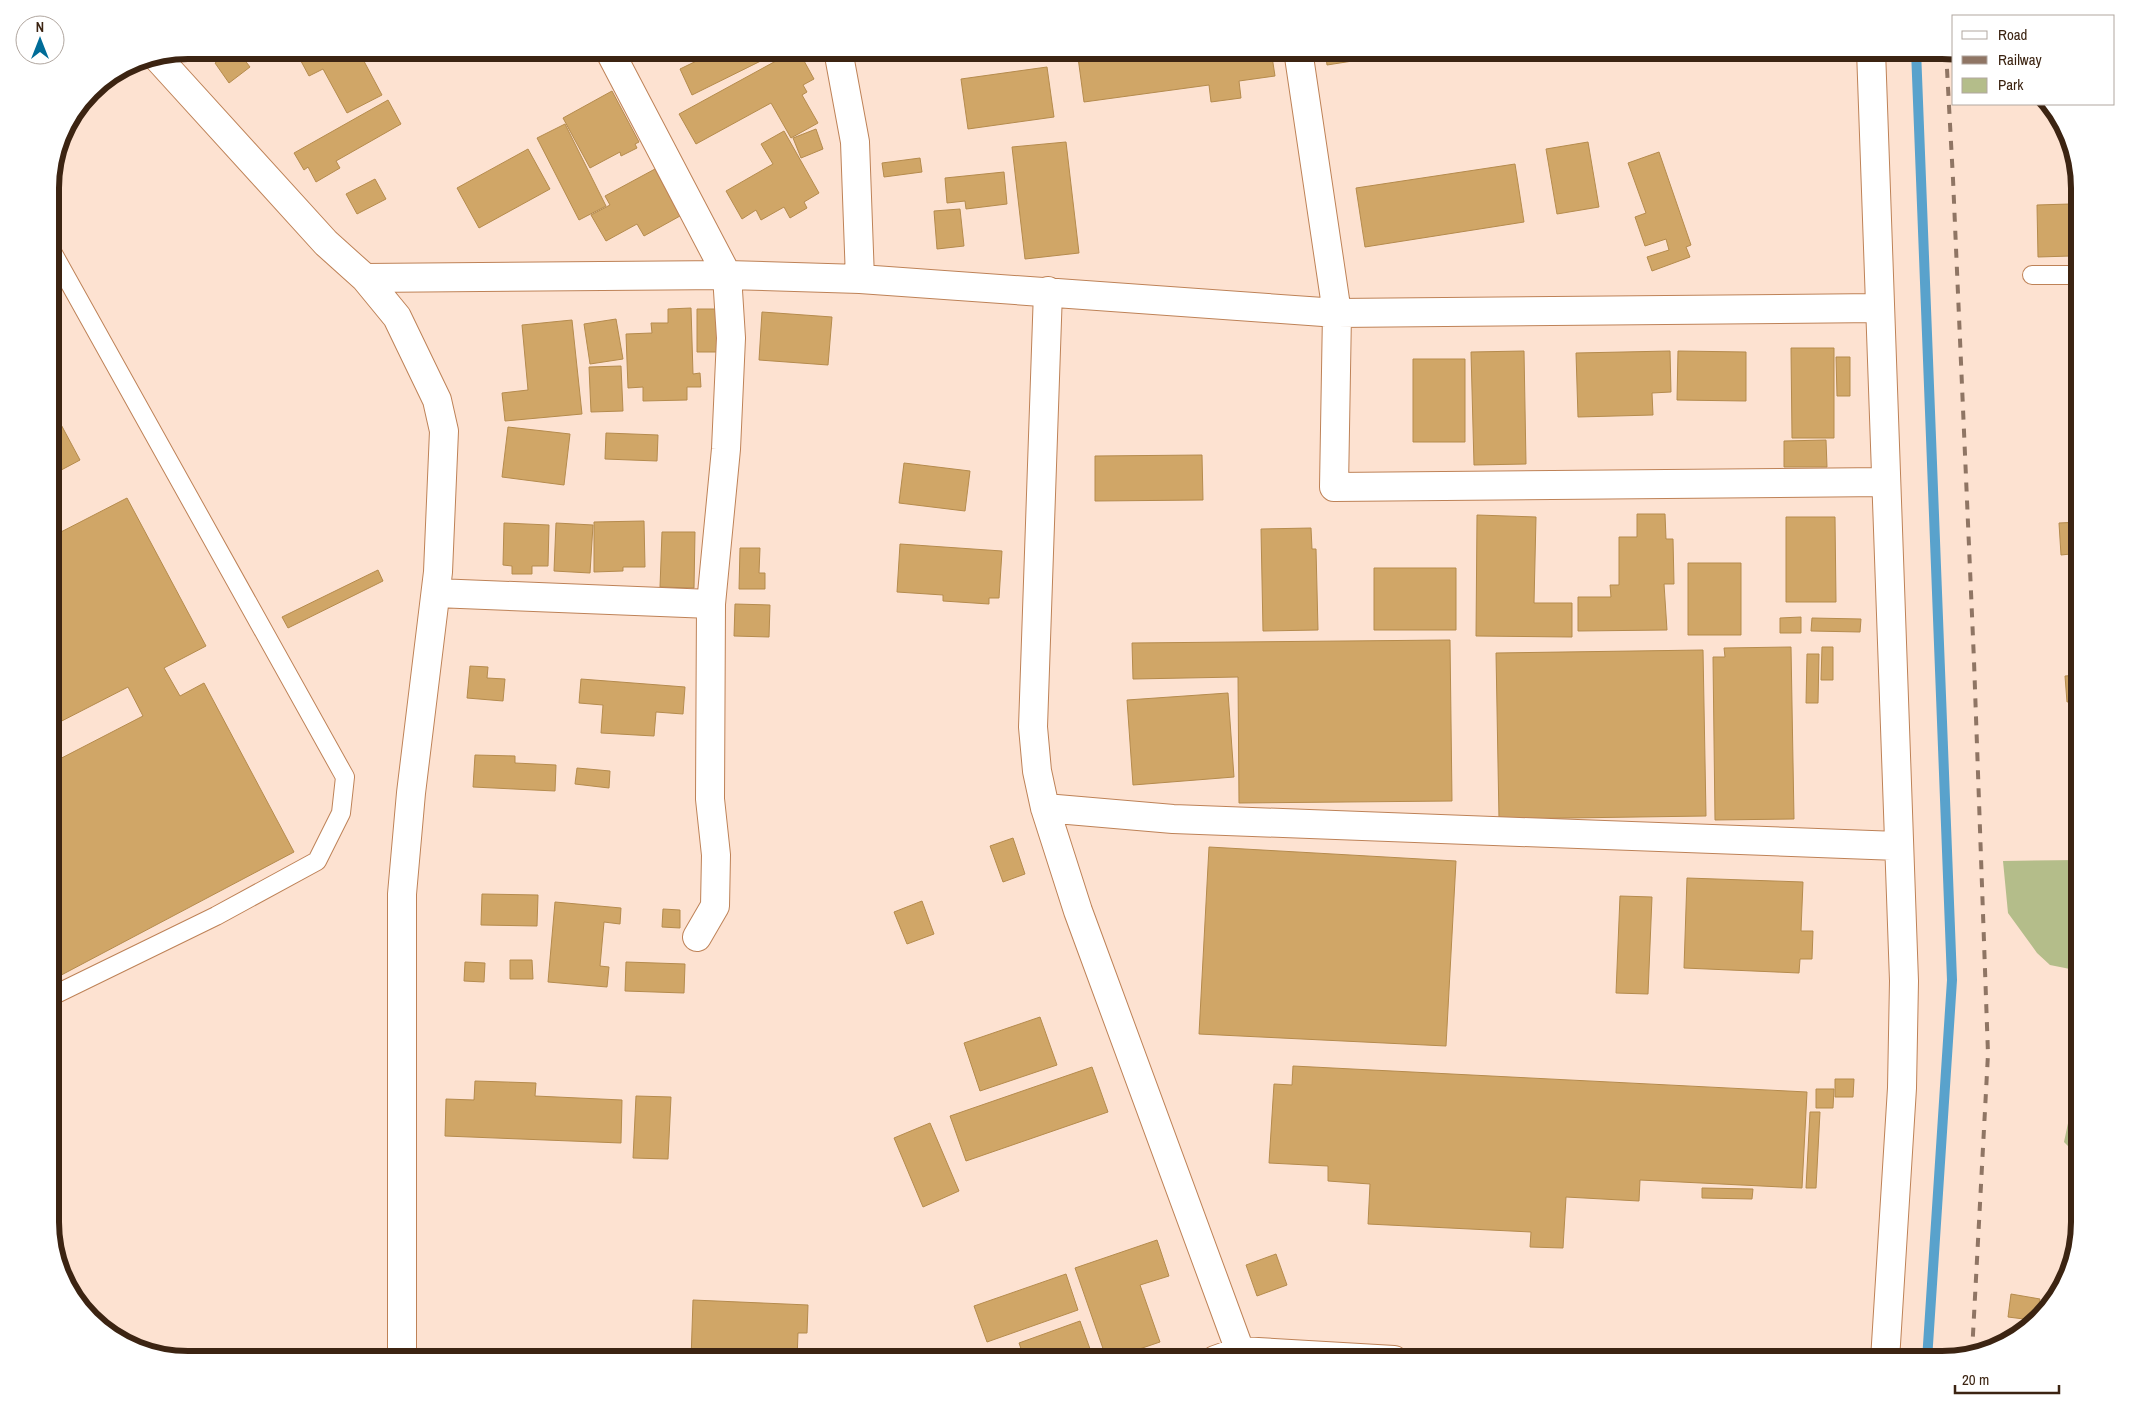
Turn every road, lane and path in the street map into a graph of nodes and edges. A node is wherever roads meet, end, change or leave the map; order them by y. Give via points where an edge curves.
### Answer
1 (614, 59) edge
2 (840, 59) edge
3 (1299, 59) edge
4 (1871, 59) edge
5 (161, 62) edge
6 (59, 264) edge
7 (726, 275) junction
8 (2032, 275) dead end
9 (2071, 275) edge
10 (365, 278) junction
11 (860, 279) junction
12 (1048, 292) junction
13 (1879, 308) junction
14 (1337, 313) junction
15 (1885, 482) junction
16 (436, 593) junction
17 (711, 604) junction
18 (1045, 808) junction
19 (1898, 846) junction
20 (697, 936) dead end
21 (59, 993) edge
22 (402, 1351) edge
23 (1226, 1351) edge
24 (1886, 1351) edge

1 - 7 street
2 - 11 street via 855,142
3 - 14 street
4 - 13 street
5 - 10 street via 326,243
6 - 21 lane via 345,778 341,813 317,861 216,916
7 - 10 street
7 - 11 street
7 - 17 street via 731,338
8 - 9 lane
10 - 16 street via 397,318 437,400 441,415 444,431
11 - 12 street
12 - 14 street
12 - 18 street via 1033,727
13 - 14 street
13 - 15 street
14 - 15 street via 1334,487
15 - 19 street
16 - 17 street
16 - 22 street via 402,894
17 - 20 street via 710,799 716,855 714,906
18 - 19 street via 1174,819
18 - 23 street
19 - 24 street via 1904,981 1902,1088

